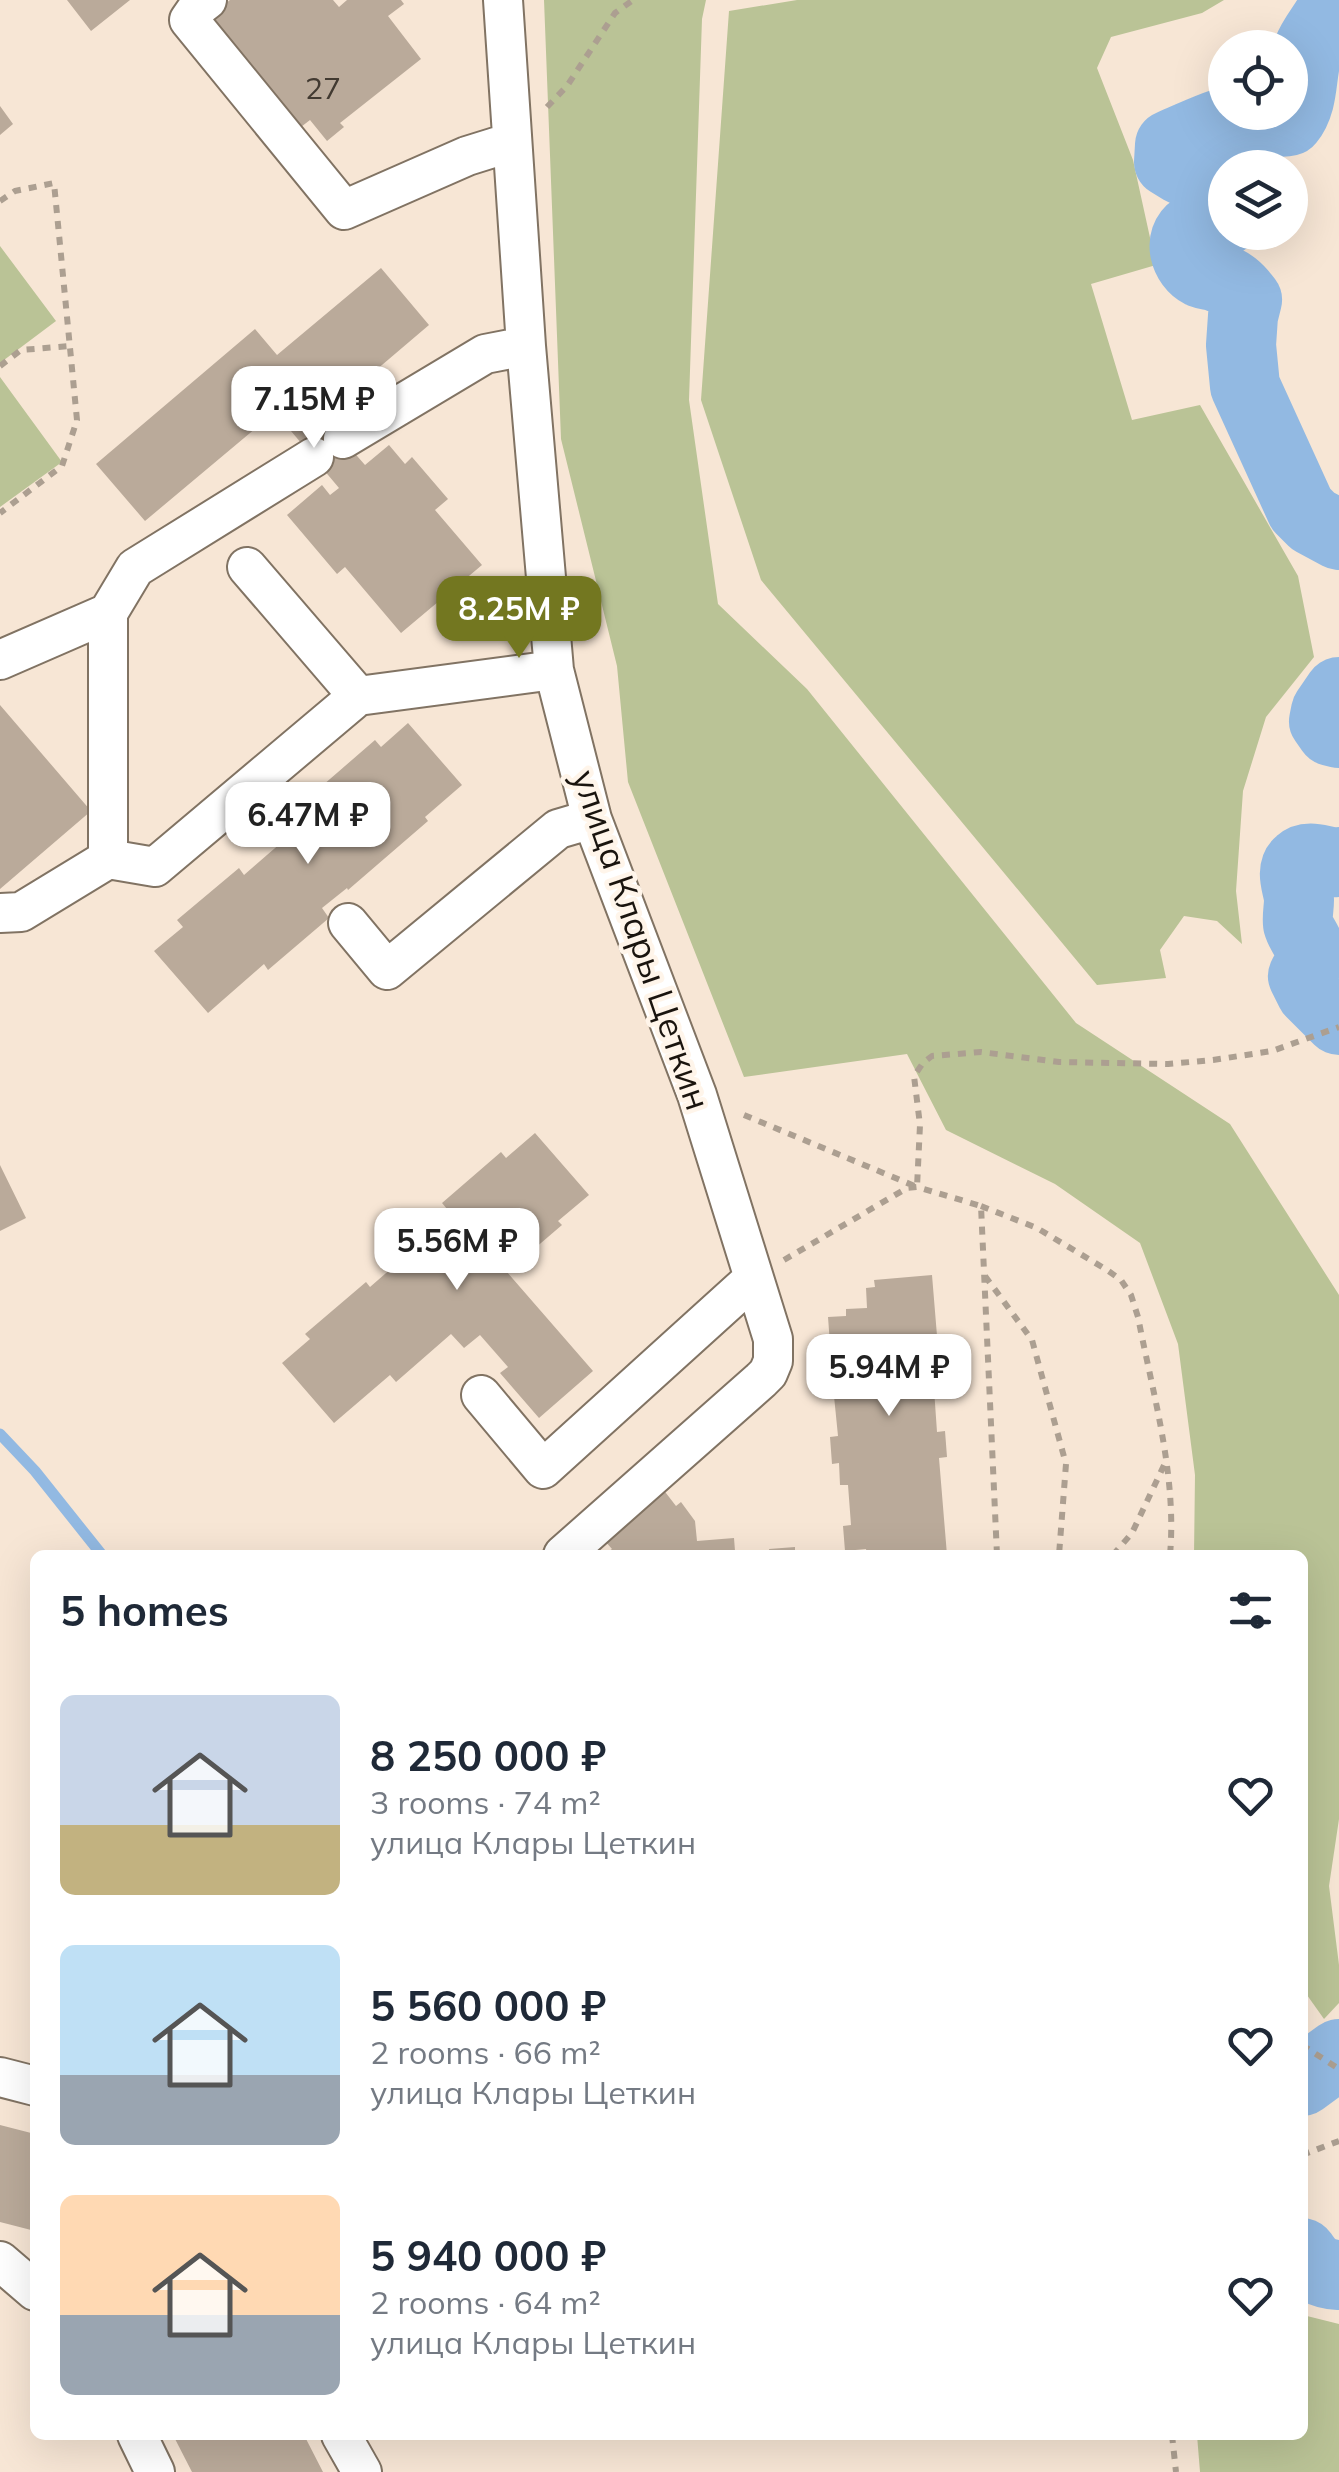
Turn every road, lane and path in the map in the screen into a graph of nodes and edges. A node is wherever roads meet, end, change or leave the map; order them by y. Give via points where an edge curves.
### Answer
1 (207, 0) edge
2 (502, 0) edge
3 (633, 0) edge
4 (512, 142) junction
5 (0, 201) edge
6 (70, 346) junction
7 (526, 346) junction
8 (0, 366) edge
9 (0, 513) edge
10 (247, 568) dead end
11 (108, 612) junction
12 (0, 660) edge
13 (554, 670) junction
14 (358, 696) junction
15 (592, 819) junction
16 (108, 859) junction
17 (0, 913) edge
18 (348, 923) dead end
19 (1339, 1026) edge
20 (697, 1095) junction
21 (918, 1187) junction
22 (981, 1206) junction
23 (984, 1274) junction
24 (754, 1278) junction
25 (481, 1395) dead end
26 (1166, 1460) junction
27 (569, 1550) edge
28 (998, 1550) edge
29 (1059, 1550) edge
30 (1118, 1550) edge
31 (1170, 1550) edge
32 (1308, 2049) edge
33 (1339, 2069) edge
34 (0, 2077) edge
35 (30, 2085) edge
36 (1339, 2142) edge
37 (1308, 2153) edge
38 (0, 2261) edge
39 (30, 2287) edge
40 (139, 2440) edge
41 (344, 2440) edge
42 (1173, 2440) edge
43 (155, 2472) edge
44 (362, 2472) edge
45 (1176, 2472) edge

1 - 4 street via 189,20 344,210
2 - 4 street, улица Клары Цеткин
3 - 4 path via 614,13 567,86
4 - 7 street, улица Клары Цеткин
5 - 6 path via 54,183
6 - 8 path via 21,350
6 - 9 path via 77,420 62,466
7 - 11 street via 485,354 135,568
7 - 13 street, улица Клары Цеткин
10 - 14 street
11 - 12 street
11 - 16 street
13 - 14 street
13 - 15 street, улица Клары Цеткин
14 - 16 street via 155,867
15 - 18 street via 558,830 387,970
15 - 20 street, улица Клары Цеткин
16 - 17 street via 22,912
19 - 21 path via 1272,1050 1168,1064 1058,1062 981,1052 932,1056 914,1076
20 - 21 path
20 - 24 street, улица Клары Цеткин
21 - 22 path
21 - 24 path via 899,1191
22 - 23 path
22 - 26 path via 1037,1228 1121,1280 1138,1317
23 - 28 path
23 - 29 path via 1032,1340 1047,1393 1066,1464
24 - 25 street via 542,1469
24 - 27 street, улица Клары Цеткин via 772,1340 768,1373
26 - 30 path
26 - 31 path
32 - 33 path
34 - 35 street
36 - 37 path
38 - 39 street
40 - 43 street
41 - 44 street
42 - 45 path

